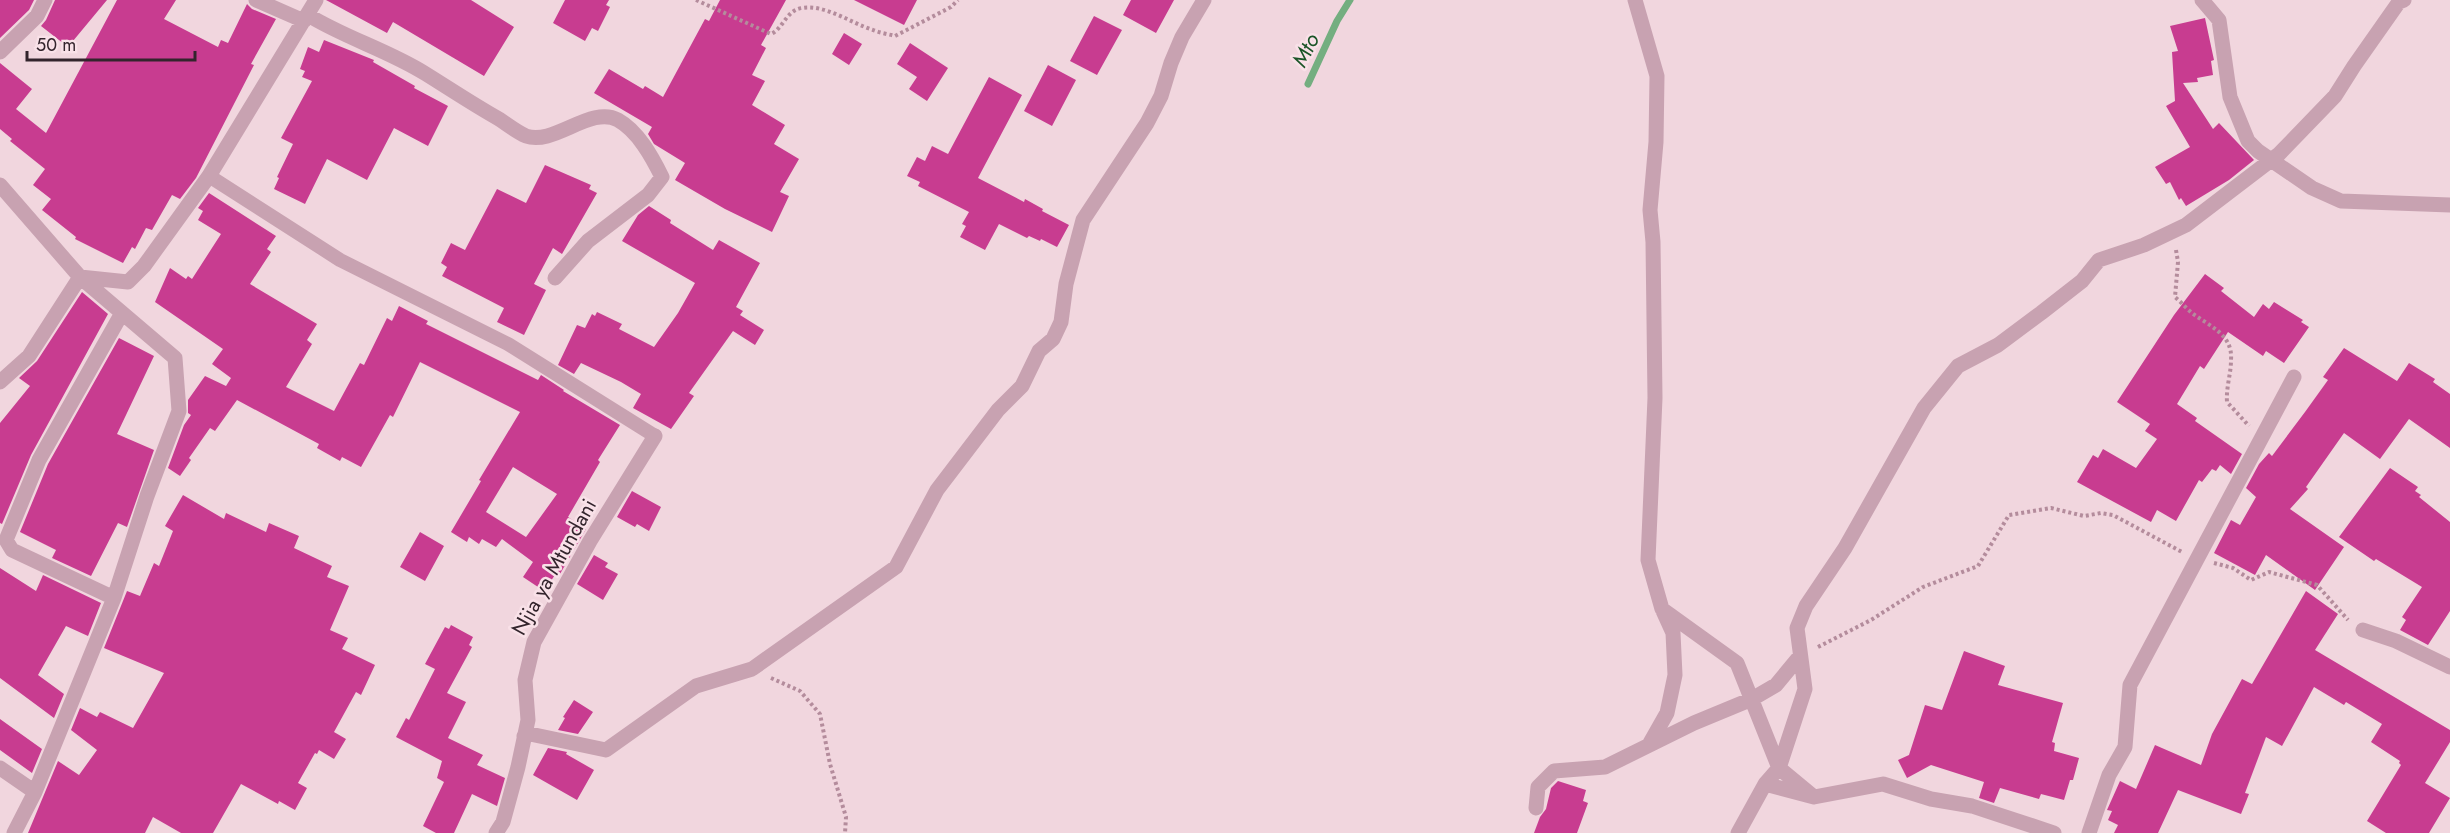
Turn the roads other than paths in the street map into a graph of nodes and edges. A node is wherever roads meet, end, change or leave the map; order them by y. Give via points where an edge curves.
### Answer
1 (45, 0) edge
2 (256, 0) edge
3 (316, 0) edge
4 (1204, 0) edge
5 (1635, 0) edge
6 (2202, 0) edge
7 (2404, 0) edge
8 (306, 18) junction
9 (0, 52) edge
10 (2271, 160) junction
11 (209, 176) junction
12 (0, 185) edge
13 (2450, 205) edge
14 (80, 277) junction
15 (555, 278) dead end
16 (122, 313) junction
17 (2294, 377) dead end
18 (0, 382) edge
19 (655, 436) joint
20 (114, 598) junction
21 (1662, 609) junction
22 (2363, 630) road end
23 (1800, 656) junction
24 (2450, 668) edge
25 (1752, 699) junction
26 (524, 736) junction
27 (1650, 743) junction
28 (0, 768) edge
29 (1779, 768) junction
30 (1766, 784) junction
31 (35, 792) junction
32 (1814, 797) junction
33 (1536, 808) dead end
34 (14, 833) edge
35 (496, 833) edge
36 (1738, 833) edge
37 (2054, 833) edge
38 (2089, 833) edge

1 - 9 street via 37,16
2 - 8 street
3 - 8 street
4 - 26 street via 1182,37 1147,123 1083,220 1061,322 1053,339 1039,351 1022,386 998,410 937,490 896,567 752,669 696,686 606,750
5 - 21 street via 1657,76 1650,210 1655,398 1648,560
6 - 10 street via 2220,20 2230,97 2237,117 2248,141
7 - 10 street via 2378,30 2335,96
8 - 11 street
8 - 15 street via 385,52 528,136 550,134 591,119 609,117 633,131 662,177 648,195 588,241
10 - 13 street via 2312,188 2341,201
10 - 23 street via 2186,225 2099,260 2082,281 1998,345 1958,366 1924,408 1851,538 1806,606 1797,628
11 - 14 street via 128,282
11 - 19 lane via 340,260 508,344
12 - 14 street
14 - 16 street
14 - 18 street via 30,356
16 - 20 street via 175,358 179,411
16 - 20 street via 39,460 6,540 12,550
17 - 38 street via 2130,685 2125,747 2109,775
19 - 26 street, Njia ya Mtundani via 534,642 525,681 528,720
20 - 31 street
21 - 25 street via 1737,663
21 - 27 street via 1673,633 1675,675 1667,713
22 - 24 street via 2396,641
23 - 25 street via 1776,685
23 - 29 street via 1805,688
25 - 27 street
25 - 29 street
26 - 35 street, Njia ya Mtundani via 503,822
27 - 33 street via 1605,767 1554,771 1538,787
28 - 31 street
29 - 30 street
29 - 32 street
30 - 32 street
30 - 36 street
31 - 34 street
32 - 37 street via 1883,784 1931,799 1972,806

